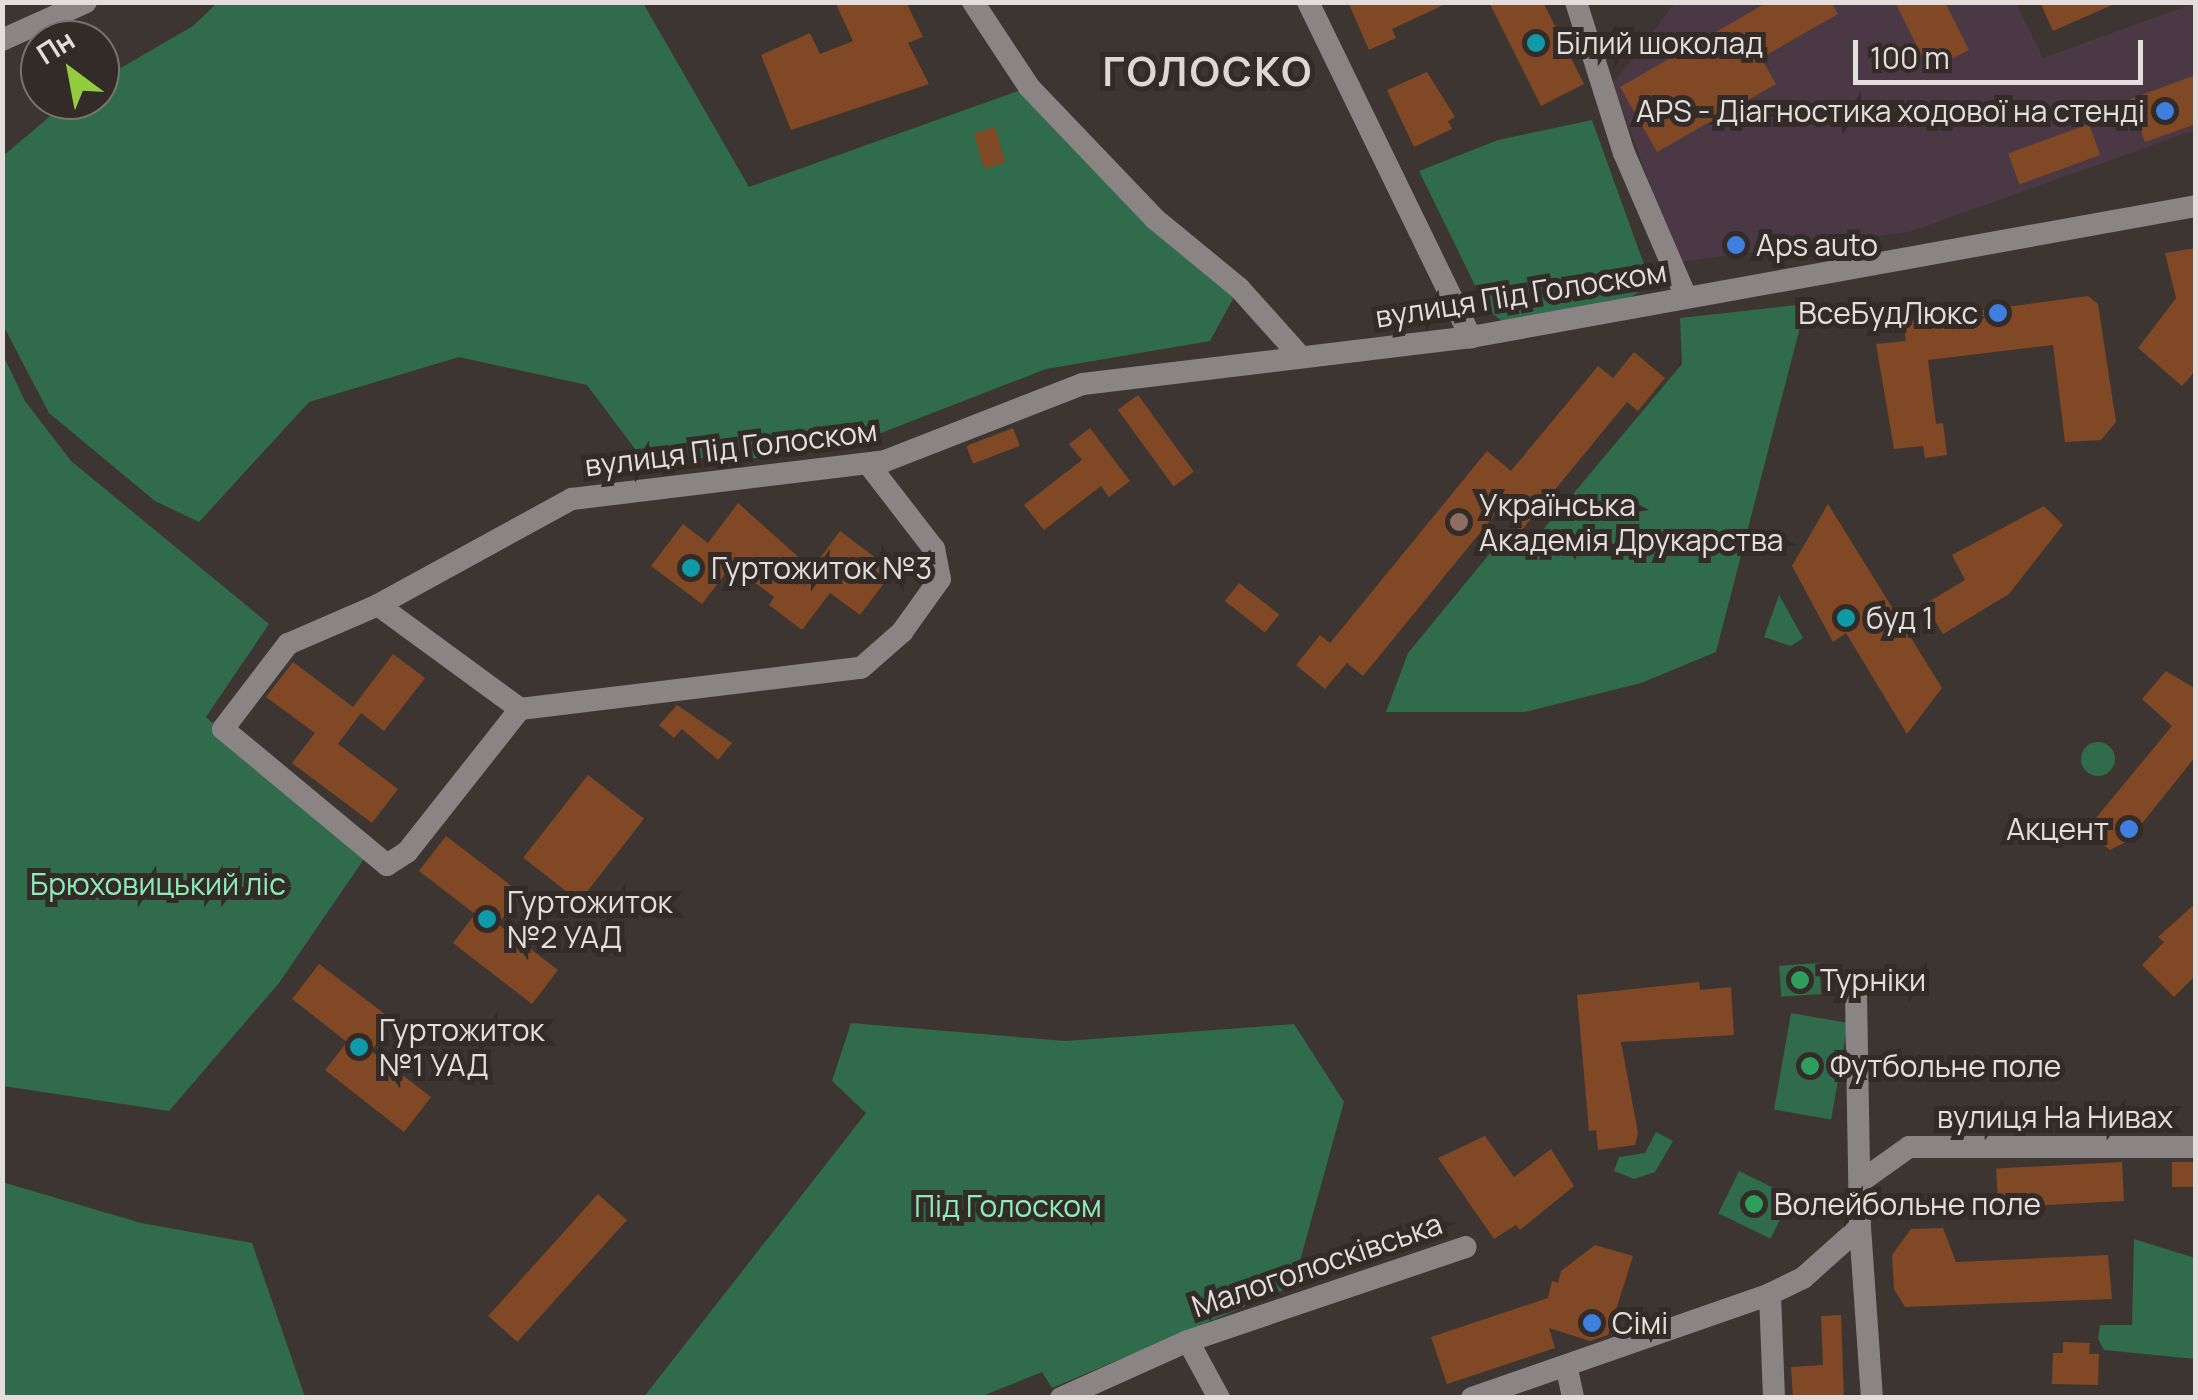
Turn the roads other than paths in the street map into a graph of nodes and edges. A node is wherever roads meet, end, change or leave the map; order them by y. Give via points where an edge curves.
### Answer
1 (86, 2) edge
2 (973, 2) edge
3 (1308, 2) edge
4 (1576, 2) edge
5 (2, 40) edge
6 (2196, 206) edge
7 (1686, 297) junction
8 (1472, 337) junction
9 (1300, 356) junction
10 (869, 465) junction
11 (378, 604) junction
12 (520, 709) junction
13 (1856, 995) dead end
14 (2196, 1147) edge
15 (1864, 1179) junction
16 (1860, 1227) junction
17 (1465, 1247) dead end
18 (1770, 1294) junction
19 (1188, 1341) junction
20 (1567, 1369) junction
21 (1062, 1398) edge
22 (1220, 1398) edge
23 (1472, 1398) edge
24 (1573, 1398) edge
25 (1774, 1398) edge
26 (1872, 1398) edge

1 - 5 street
2 - 9 street via 1028,86 1155,219 1239,288
3 - 8 street
4 - 7 street via 1624,153
6 - 7 street, вулиця Під Голоском
7 - 8 street, вулиця Під Голоском
8 - 9 street, вулиця Під Голоском
9 - 10 street, вулиця Під Голоском via 1083,384
10 - 11 street, вулиця Під Голоском via 572,499
10 - 12 street via 934,549 940,579 902,632 860,668
11 - 12 street
11 - 12 street, вулиця Під Голоском via 288,644 223,729 387,865 406,852
13 - 15 street
14 - 15 street, вулиця На Нивах via 1910,1147
15 - 16 street
16 - 18 street via 1803,1278
16 - 26 street
17 - 19 street, Малоголосківська
18 - 20 street
18 - 25 street
19 - 21 street, Малоголосківська
19 - 22 street, Малоголосківська
20 - 23 street
20 - 24 street

